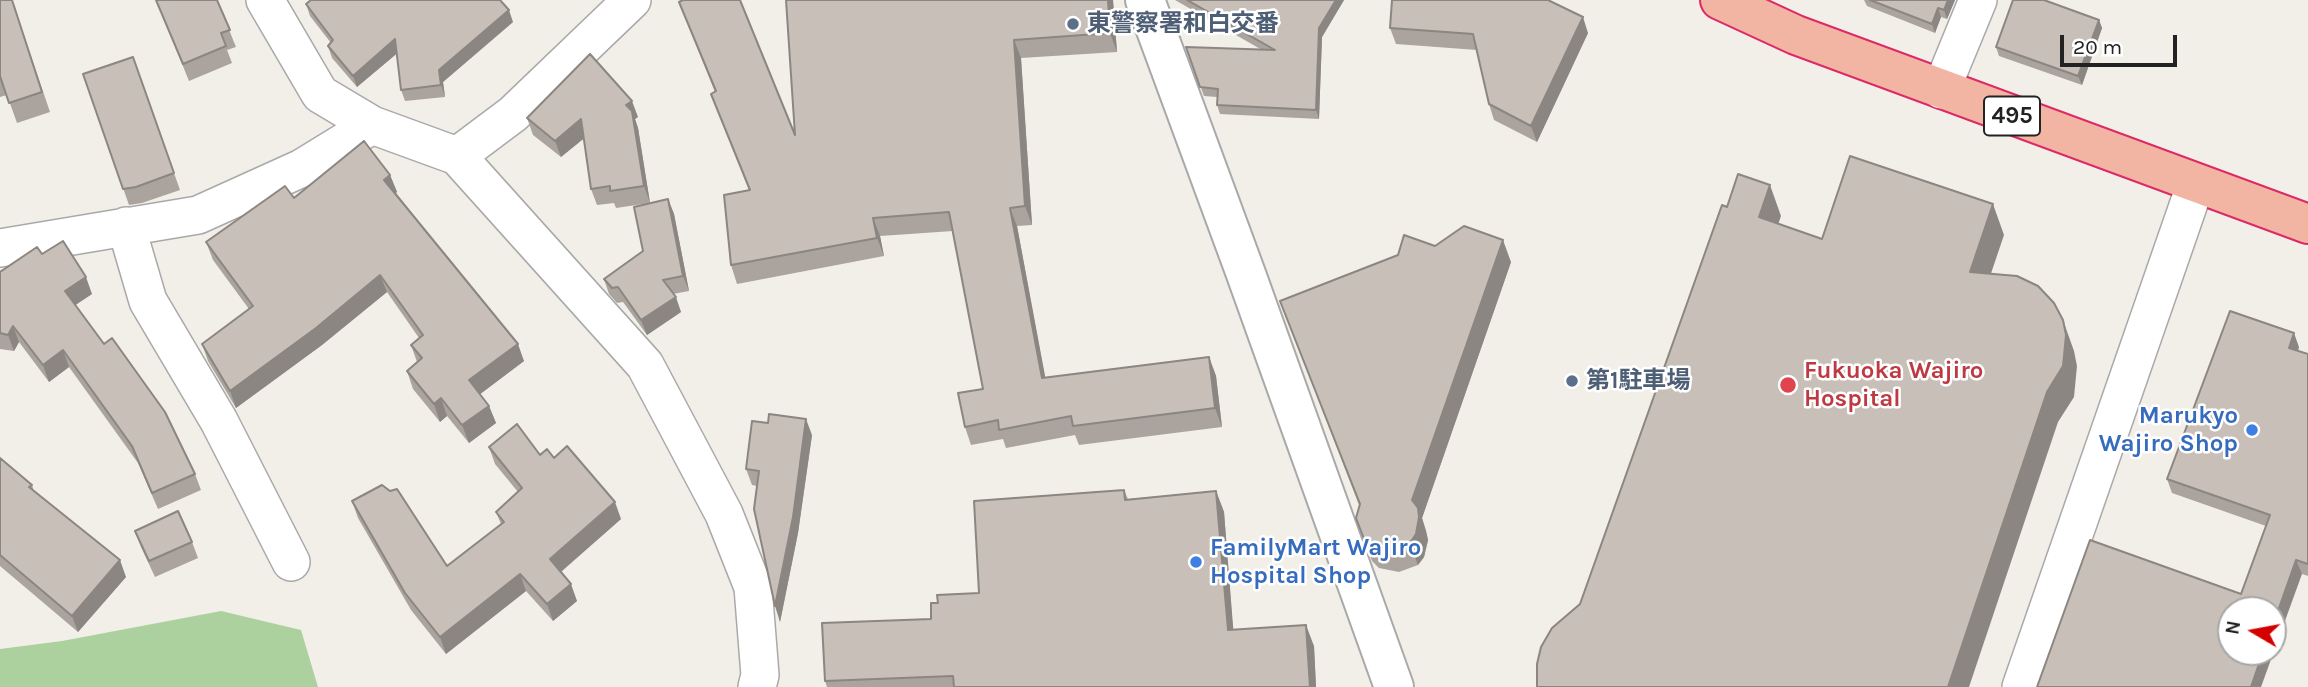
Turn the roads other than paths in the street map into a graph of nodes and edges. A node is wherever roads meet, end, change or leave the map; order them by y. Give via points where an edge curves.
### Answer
1 (265, 0) edge
2 (632, 0) edge
3 (1145, 0) edge
4 (1720, 0) edge
5 (1978, 0) edge
6 (1941, 90) junction
7 (372, 125) junction
8 (457, 156) junction
9 (2196, 183) junction
10 (2308, 223) edge
11 (126, 226) junction
12 (0, 247) edge
13 (291, 562) dead end
14 (757, 687) edge
15 (1394, 687) edge
16 (2021, 687) edge

1 - 7 street via 320,94
2 - 8 street via 513,114
3 - 15 street
4 - 6 highway, 495 via 1796,35
5 - 6 street
6 - 9 highway, 495
7 - 8 street
7 - 11 street via 302,167 198,215
8 - 14 street via 645,365 724,514 753,587
9 - 10 highway, 495
9 - 16 street
11 - 12 street
11 - 13 street via 148,301 219,421

